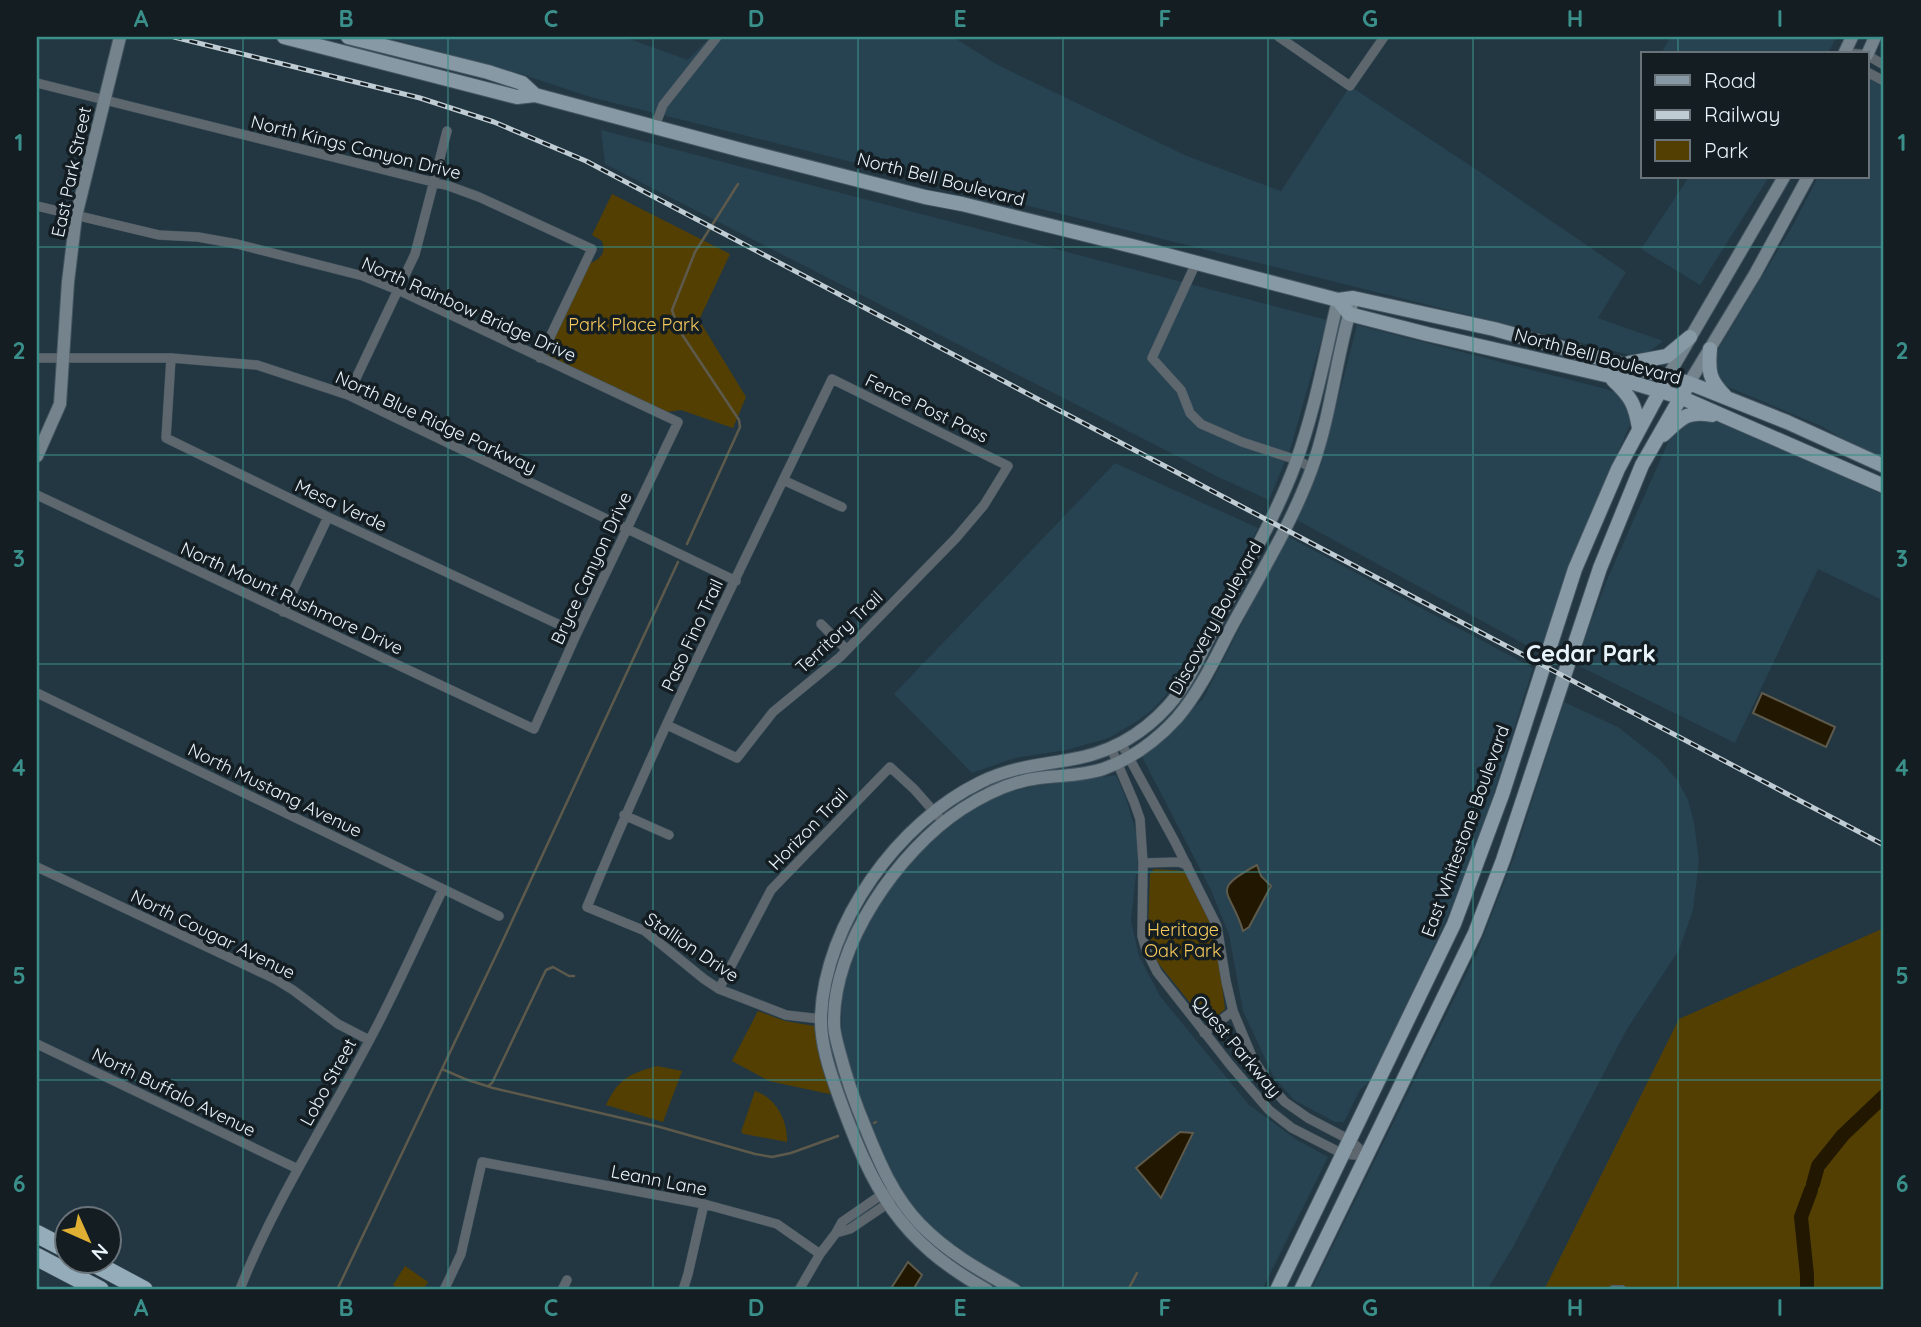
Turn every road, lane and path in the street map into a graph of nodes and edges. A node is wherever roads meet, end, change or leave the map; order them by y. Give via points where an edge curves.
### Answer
1 (120, 37) edge
2 (284, 37) edge
3 (348, 37) edge
4 (717, 37) edge
5 (1279, 37) edge
6 (1384, 37) edge
7 (1868, 57) edge
8 (1884, 65) edge
9 (1868, 73) edge
10 (1884, 81) edge
11 (37, 83) edge
12 (535, 95) junction
13 (104, 100) junction
14 (654, 126) junction
15 (447, 131) dead end
16 (1783, 178) edge
17 (1807, 178) edge
18 (434, 181) junction
19 (37, 206) edge
20 (76, 216) junction
21 (1196, 262) junction
22 (398, 290) junction
23 (1353, 298) junction
24 (1338, 300) junction
25 (1349, 314) junction
26 (1690, 337) junction
27 (1710, 349) junction
28 (37, 358) edge
29 (64, 358) junction
30 (171, 358) junction
31 (540, 358) junction
32 (1624, 364) junction
33 (1610, 376) junction
34 (1668, 376) junction
35 (832, 379) joint
36 (1689, 383) junction
37 (1660, 390) junction
38 (348, 395) junction
39 (1680, 397) junction
40 (1728, 399) junction
41 (1730, 419) junction
42 (678, 422) joint
43 (1639, 428) junction
44 (1652, 446) junction
45 (37, 456) edge
46 (1297, 460) junction
47 (1008, 466) joint
48 (1884, 466) edge
49 (1312, 468) junction
50 (783, 480) junction
51 (1884, 486) edge
52 (37, 495) edge
53 (842, 507) dead end
54 (328, 517) junction
55 (627, 528) junction
56 (736, 580) junction
57 (283, 612) junction
58 (821, 624) dead end
59 (577, 633) junction
60 (847, 650) junction
61 (37, 693) edge
62 (667, 725) junction
63 (534, 729) joint
64 (1116, 746) junction
65 (1123, 760) junction
66 (933, 812) junction
67 (625, 815) junction
68 (944, 823) junction
69 (669, 835) dead end
70 (1143, 863) junction
71 (1187, 865) junction
72 (37, 867) edge
73 (443, 889) junction
74 (587, 907) joint
75 (499, 916) dead end
76 (719, 989) junction
77 (1233, 1011) junction
78 (821, 1019) junction
79 (1204, 1032) junction
80 (369, 1040) junction
81 (37, 1044) edge
82 (1273, 1090) junction
83 (1260, 1101) junction
84 (1350, 1140) junction
85 (1343, 1154) junction
86 (1367, 1156) junction
87 (298, 1169) junction
88 (895, 1192) junction
89 (884, 1199) junction
90 (704, 1204) junction
91 (820, 1254) junction
92 (37, 1257) edge
93 (113, 1274) edge
94 (567, 1280) dead end
95 (240, 1289) edge
96 (100, 1290) edge
97 (144, 1290) edge
98 (444, 1290) edge
99 (562, 1290) edge
100 (683, 1290) edge
101 (799, 1290) edge
102 (987, 1290) edge
103 (1015, 1290) edge
104 (1277, 1290) edge
105 (1301, 1290) edge
106 (1613, 1290) edge
107 (1622, 1290) edge

1 - 13 street, East Park Street
2 - 12 main road, North Bell Boulevard via 517,97
3 - 12 main road, North Bell Boulevard via 488,72 522,83
4 - 14 street via 663,105
5 - 6 street via 1350,86
7 - 8 street
9 - 10 street
11 - 13 street, North Kings Canyon Drive
12 - 14 main road, North Bell Boulevard
13 - 18 street, North Kings Canyon Drive
13 - 20 street, East Park Street
14 - 21 main road, North Bell Boulevard
15 - 18 street
16 - 26 street
17 - 27 street
18 - 22 street via 415,254
18 - 31 street, North Kings Canyon Drive via 592,249
19 - 20 street, North Rainbow Bridge Drive
20 - 22 street, North Rainbow Bridge Drive via 159,235 237,244 363,276
20 - 29 street, East Park Street
21 - 24 main road, North Bell Boulevard
21 - 46 street via 1152,358 1181,390 1190,413 1201,424
22 - 31 street, North Rainbow Bridge Drive
22 - 38 street
23 - 24 main road, North Bell Boulevard
23 - 25 street, Discovery Boulevard
23 - 32 main road, North Bell Boulevard
24 - 25 main road
24 - 46 street, Discovery Boulevard
25 - 33 main road, North Bell Boulevard
25 - 49 street, Discovery Boulevard
26 - 32 main road via 1667,356
26 - 34 street
27 - 36 street
27 - 40 main road via 1708,371
28 - 29 street, North Blue Ridge Parkway
29 - 30 street, North Blue Ridge Parkway
29 - 45 street, East Park Street via 60,404
30 - 38 street, North Blue Ridge Parkway via 257,365
30 - 54 street, Mesa Verde via 166,438
31 - 42 street, North Rainbow Bridge Drive
32 - 34 main road, North Bell Boulevard
33 - 37 main road, North Bell Boulevard
33 - 43 main road via 1632,399
34 - 36 main road, North Bell Boulevard
34 - 37 main road, East Whitestone Boulevard
35 - 47 street, Fence Post Pass
35 - 50 street, Paso Fino Trail
36 - 39 main road
36 - 40 main road, North Bell Boulevard
37 - 39 main road, North Bell Boulevard
37 - 43 main road, East Whitestone Boulevard
38 - 55 street, North Blue Ridge Parkway
39 - 41 main road, North Bell Boulevard
39 - 44 main road
40 - 48 main road, North Bell Boulevard
41 - 44 main road via 1699,412 1685,415
41 - 51 main road, North Bell Boulevard
42 - 55 street, Bryce Canyon Drive
43 - 84 main road, East Whitestone Boulevard via 1575,569 1454,924
44 - 86 main road via 1600,568 1475,933
46 - 49 street
46 - 64 street, Discovery Boulevard via 1270,521 1181,688 1154,720
47 - 60 street, Territory Trail via 956,538
49 - 65 street, Discovery Boulevard via 1271,555 1191,700 1162,732
50 - 53 street
50 - 56 street, Paso Fino Trail
52 - 57 street, North Mount Rushmore Drive
54 - 57 street
54 - 59 street, Mesa Verde
55 - 56 street, North Blue Ridge Parkway
55 - 59 street, Bryce Canyon Drive
56 - 62 street, Paso Fino Trail
57 - 63 street, North Mount Rushmore Drive
58 - 60 street
59 - 63 street, Bryce Canyon Drive
60 - 62 street, Territory Trail via 773,712 737,758
61 - 73 street, North Mustang Avenue
62 - 67 street, Paso Fino Trail
64 - 65 street, Quest Parkway
64 - 66 street, Discovery Boulevard via 1018,768 982,781
65 - 68 street, Discovery Boulevard via 1080,775 1021,782 981,798
65 - 70 street, Quest Parkway via 1140,820
65 - 71 street, Quest Parkway
66 - 68 street, Horizon Trail
66 - 76 street, Horizon Trail via 890,766 771,890
66 - 78 street, Discovery Boulevard via 885,860 850,914 830,964
67 - 69 street
67 - 74 street, Paso Fino Trail
68 - 88 street, Discovery Boulevard via 908,856 873,904 846,958 837,999 834,1025 851,1093
70 - 71 street
70 - 79 street, Quest Parkway via 1146,950 1157,972
71 - 77 street, Quest Parkway via 1217,926
72 - 80 street, North Cougar Avenue via 275,979
73 - 75 street, North Mustang Avenue
73 - 80 street, Lobo Street
74 - 76 street, Stallion Drive via 645,931
76 - 78 street, Stallion Drive via 786,1015
77 - 79 street
77 - 82 street, Quest Parkway via 1253,1059
78 - 89 street, Discovery Boulevard via 835,1085
79 - 83 street, Quest Parkway
80 - 87 street, Lobo Street
81 - 87 street, North Buffalo Avenue
82 - 83 street
82 - 84 street, Quest Parkway via 1308,1118
83 - 85 street, Quest Parkway via 1292,1128
84 - 85 main road, East Whitestone Boulevard
84 - 86 street, Quest Parkway
85 - 86 street, Quest Parkway
85 - 104 main road, East Whitestone Boulevard
86 - 105 main road
87 - 95 street, Lobo Street
88 - 89 street
88 - 103 street, Discovery Boulevard via 950,1251
89 - 91 street via 842,1222
89 - 102 street, Discovery Boulevard via 941,1262
90 - 91 street, Leann Lane via 776,1223
90 - 98 street, Leann Lane via 482,1162 461,1254
90 - 100 street
91 - 101 street
92 - 96 highway
93 - 97 highway
94 - 99 street
106 - 107 street

